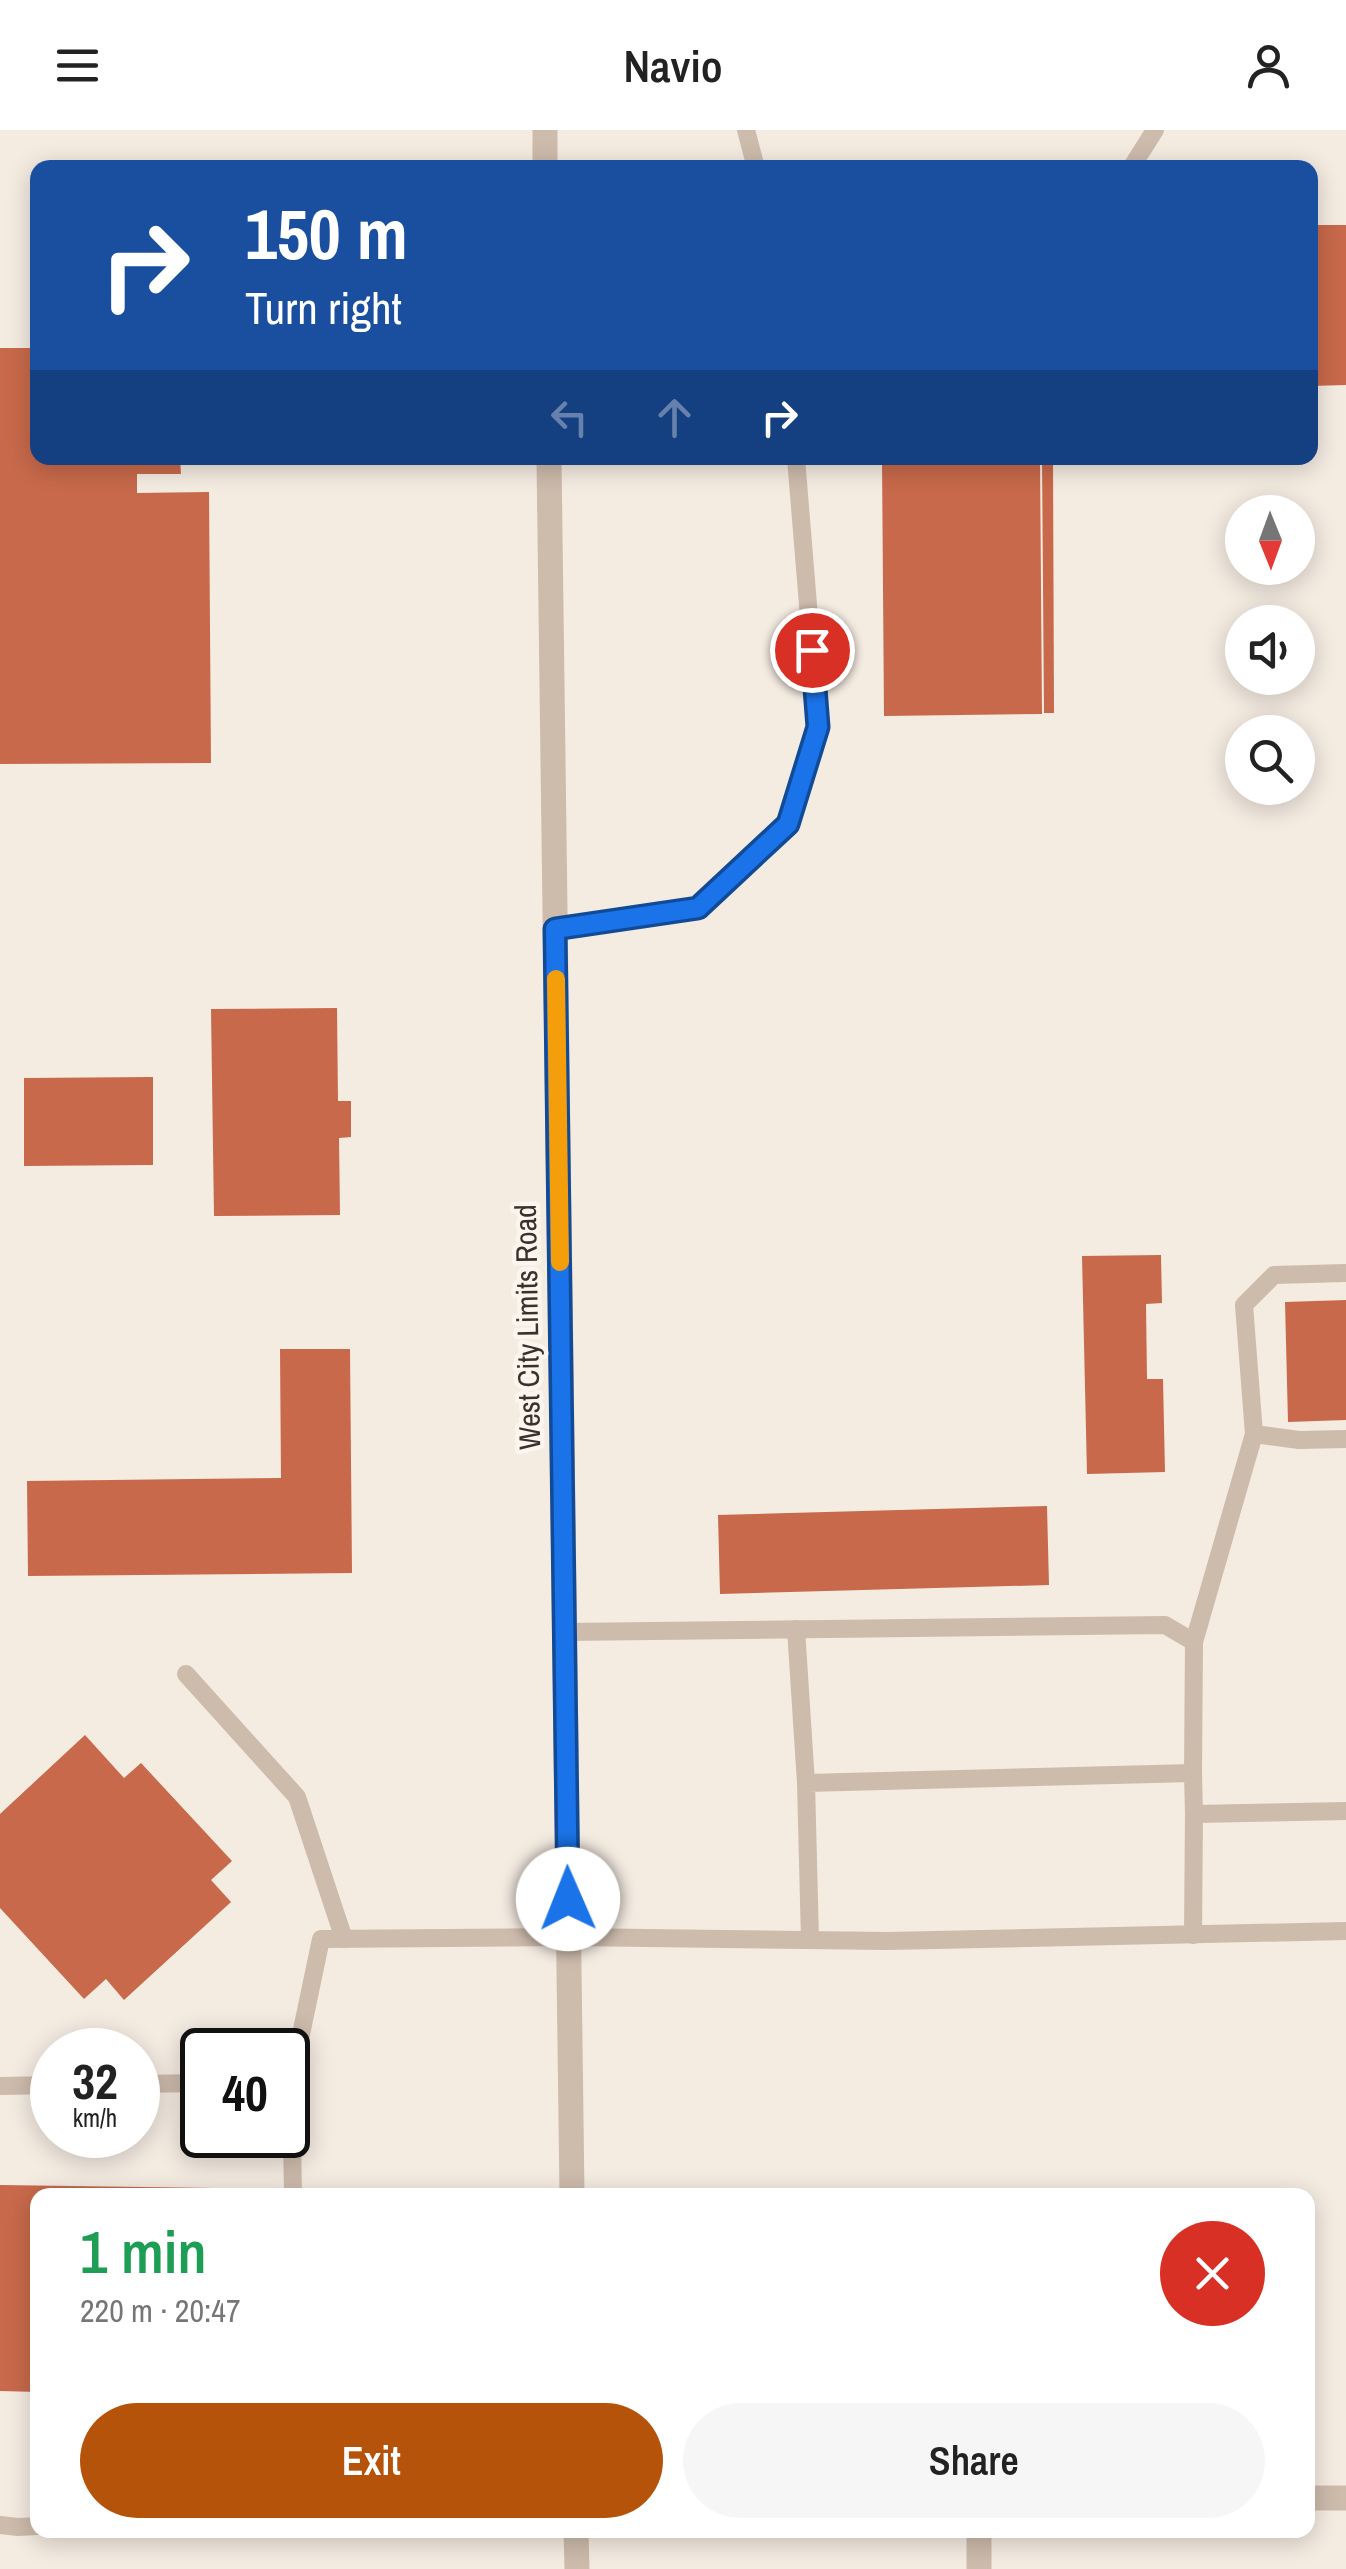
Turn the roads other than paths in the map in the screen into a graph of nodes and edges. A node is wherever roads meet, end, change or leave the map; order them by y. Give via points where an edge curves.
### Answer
1 (545, 130) edge
2 (746, 130) edge
3 (1155, 130) edge
4 (546, 160) edge
5 (754, 160) edge
6 (1135, 160) edge
7 (549, 465) edge
8 (797, 465) edge
9 (555, 929) junction
10 (1346, 1273) edge
11 (1254, 1434) junction
12 (1346, 1438) edge
13 (796, 1629) junction
14 (564, 1632) junction
15 (1194, 1642) junction
16 (186, 1674) dead end
17 (1193, 1772) junction
18 (806, 1783) junction
19 (1346, 1811) edge
20 (1194, 1814) junction
21 (1346, 1931) edge
22 (1193, 1934) junction
23 (568, 1937) junction
24 (344, 1938) junction
25 (810, 1940) junction
26 (301, 2028) edge
27 (30, 2085) edge
28 (0, 2086) edge
29 (292, 2158) edge
30 (293, 2188) edge
31 (572, 2188) edge
32 (1315, 2498) edge
33 (1346, 2498) edge
34 (0, 2525) edge
35 (30, 2526) edge
36 (576, 2538) edge
37 (979, 2538) edge
38 (577, 2569) edge
39 (980, 2569) edge

1 - 4 street
2 - 5 lane
3 - 6 lane
7 - 9 street, West City Limits Road
8 - 9 lane via 818,727 788,824 698,908
9 - 14 street, West City Limits Road
10 - 11 lane via 1274,1274 1244,1305
11 - 12 lane
11 - 15 lane
13 - 14 lane
13 - 15 lane via 1166,1625
13 - 18 lane
14 - 23 street, West City Limits Road
15 - 17 lane
16 - 24 lane via 297,1797
17 - 18 lane
17 - 20 lane
18 - 25 lane
19 - 20 lane
20 - 22 lane
21 - 22 lane
22 - 25 lane
23 - 24 lane
23 - 25 lane
23 - 31 street, West City Limits Road
24 - 26 lane via 321,1939
27 - 28 lane
29 - 30 lane
32 - 33 street
34 - 35 lane
36 - 38 street
37 - 39 street

